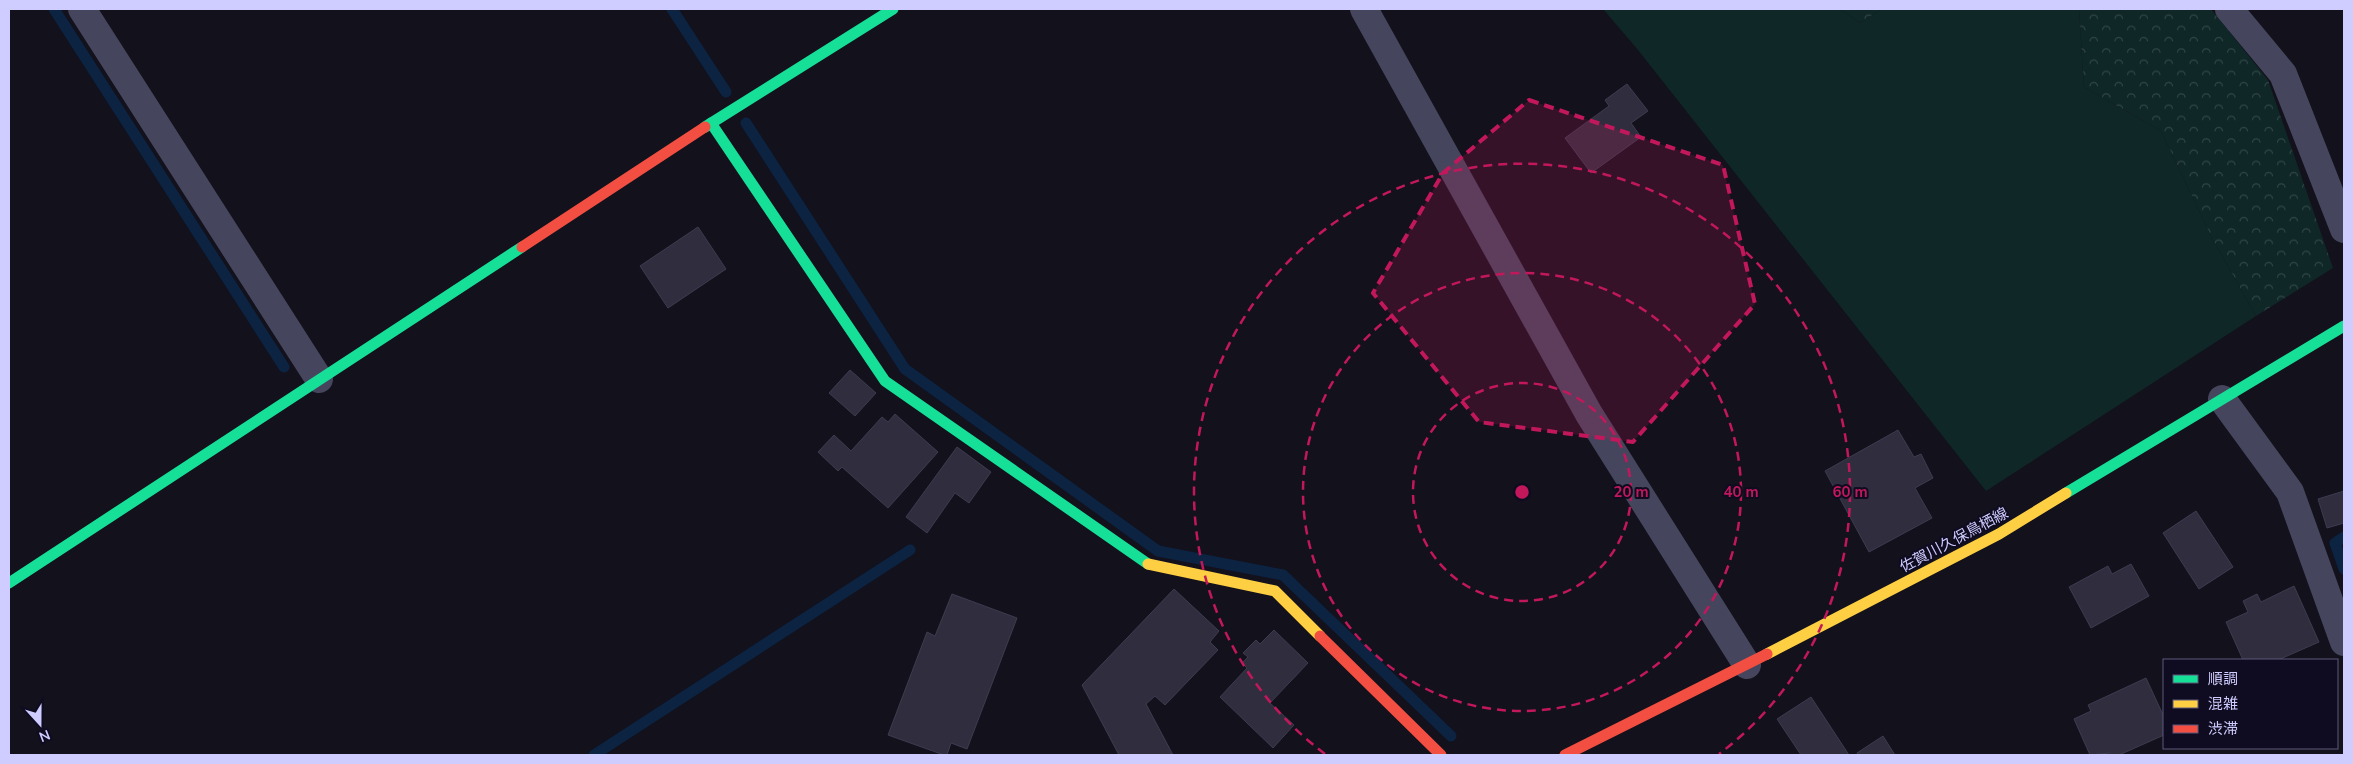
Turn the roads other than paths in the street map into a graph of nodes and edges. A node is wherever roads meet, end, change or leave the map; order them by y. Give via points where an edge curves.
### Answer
1 (82, 9) edge
2 (893, 9) edge
3 (1364, 9) edge
4 (2229, 9) edge
5 (711, 123) junction
6 (2344, 229) edge
7 (2344, 326) edge
8 (319, 379) junction
9 (2222, 399) junction
10 (9, 583) edge
11 (2344, 642) edge
12 (1747, 665) junction
13 (1441, 755) edge
14 (1565, 755) edge

1 - 8 street
2 - 5 street
3 - 12 street via 1589,414
4 - 6 street via 2283,74
5 - 8 street
5 - 13 street via 885,380 1146,564 1275,591
7 - 9 street, 佐賀川久保鳥栖線
8 - 10 street
9 - 11 street via 2290,492
9 - 12 street, 佐賀川久保鳥栖線 via 1999,534
12 - 14 street, 佐賀川久保鳥栖線

